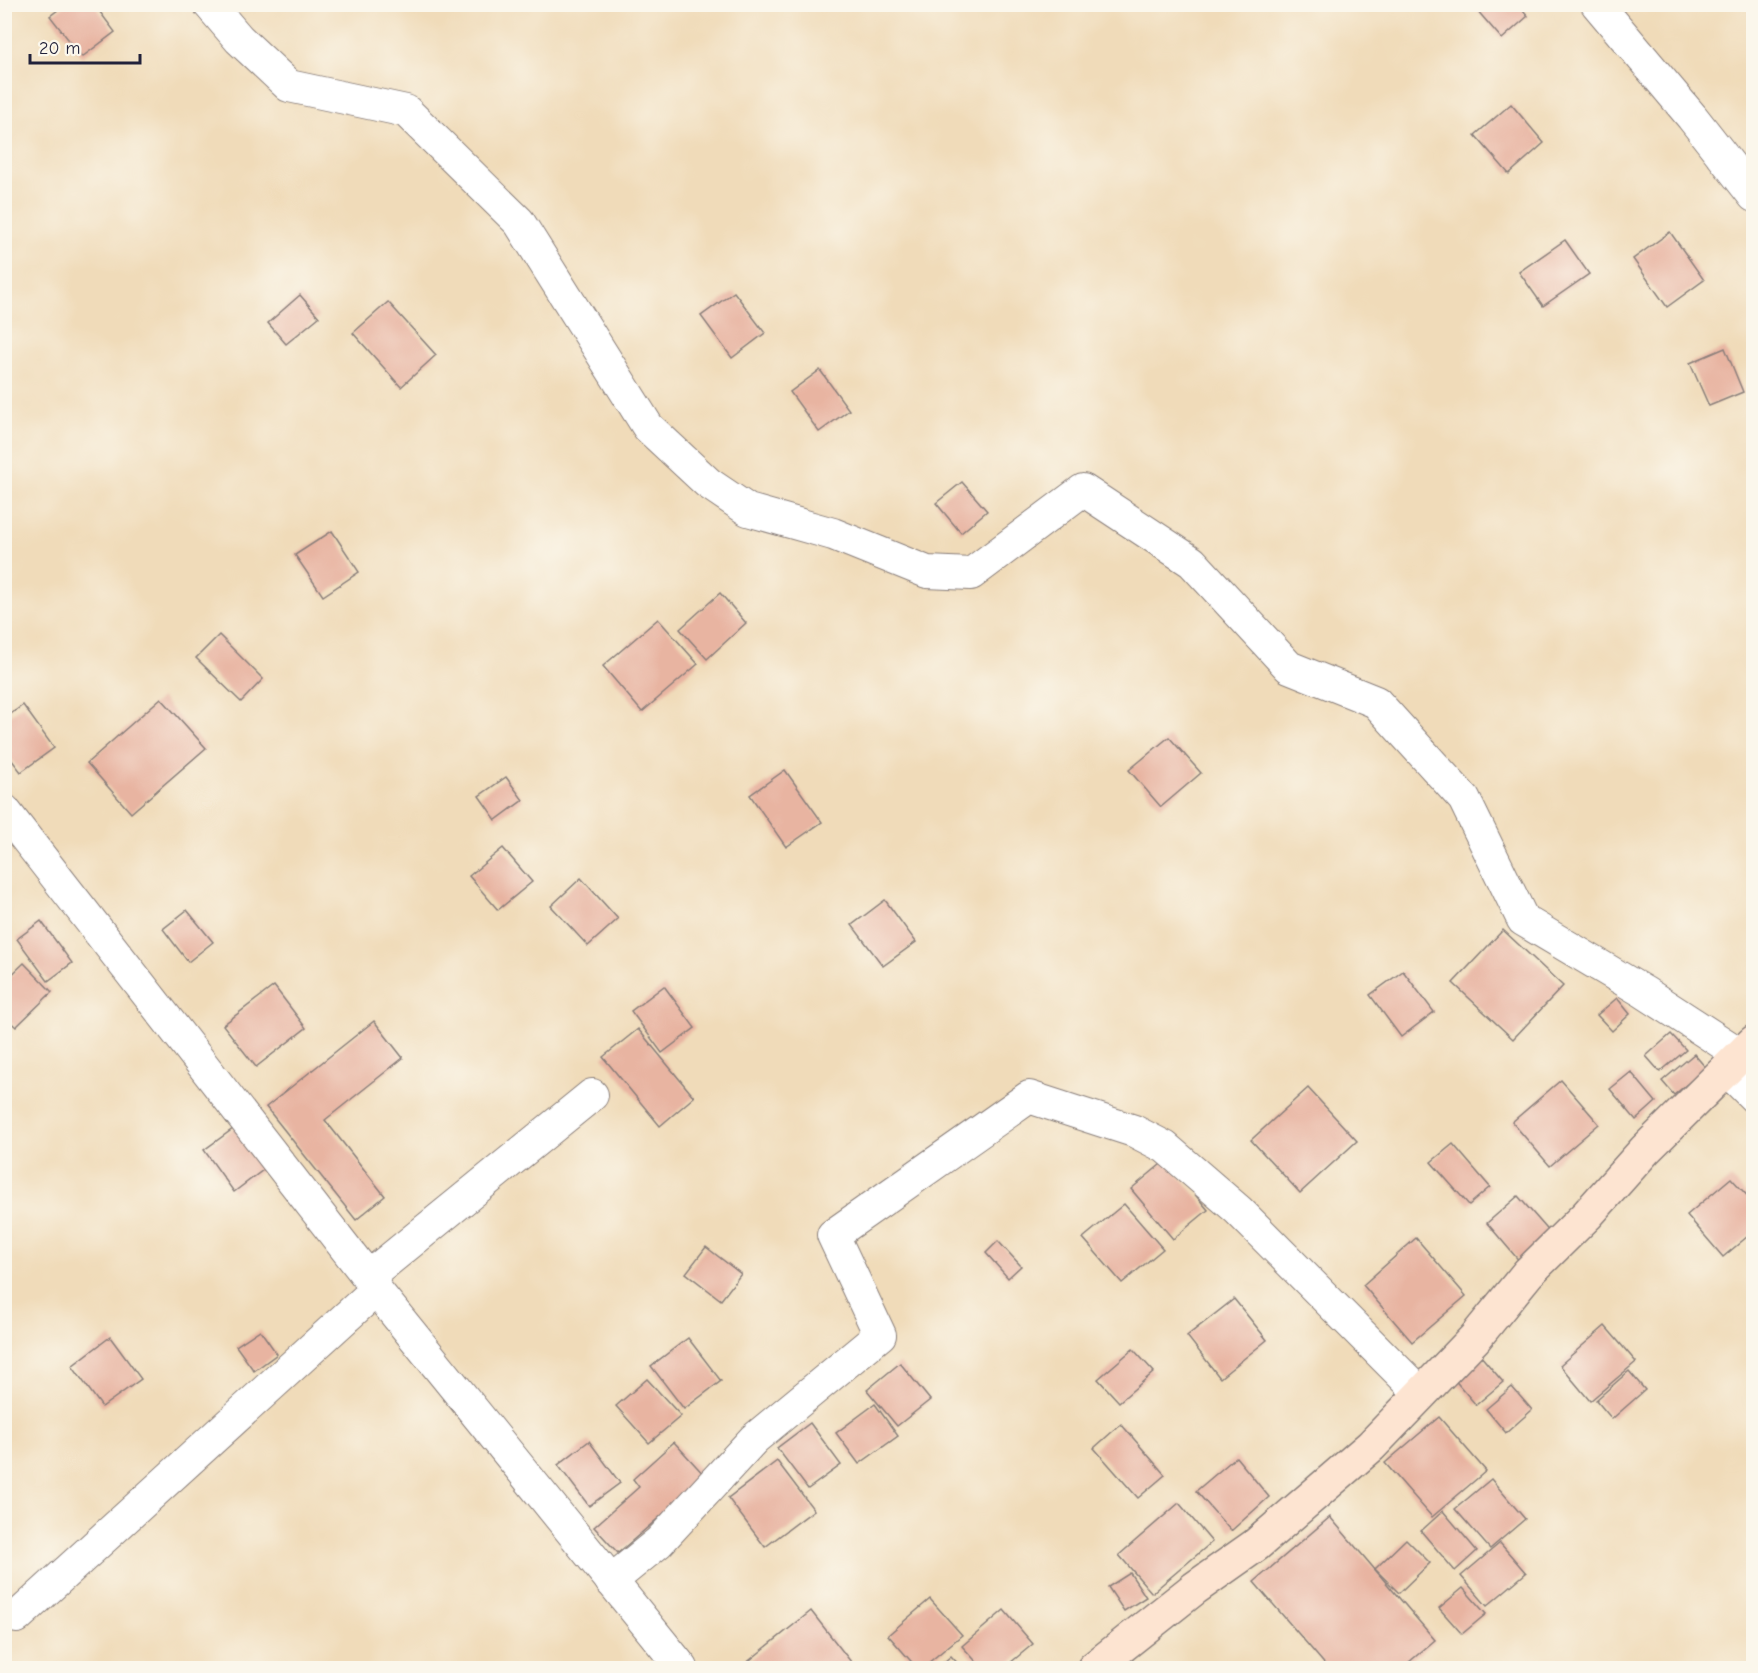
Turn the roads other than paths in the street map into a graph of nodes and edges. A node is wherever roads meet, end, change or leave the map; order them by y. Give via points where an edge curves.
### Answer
1 (209, 4) edge
2 (1597, 4) edge
3 (1754, 196) edge
4 (4, 810) edge
5 (1740, 1055) edge
6 (592, 1095) dead end
7 (1754, 1097) edge
8 (372, 1284) junction
9 (1421, 1395) junction
10 (611, 1581) junction
11 (17, 1617) dead end
12 (1100, 1667) edge
13 (682, 1668) edge

1 - 5 street via 289,86 406,111 519,222 648,427 708,483 748,510 833,534 927,572 971,574 1083,490 1192,562 1288,668 1376,702 1464,799 1523,920
2 - 3 street
4 - 8 street
5 - 7 street
5 - 9 street via 1528,1273 1475,1338
6 - 8 street
8 - 10 street
8 - 11 street
9 - 10 street via 1245,1216 1165,1148 1134,1131 1029,1096 833,1235 880,1335 754,1439 659,1542
9 - 12 street via 1371,1446 1293,1515 1195,1588
10 - 13 street

